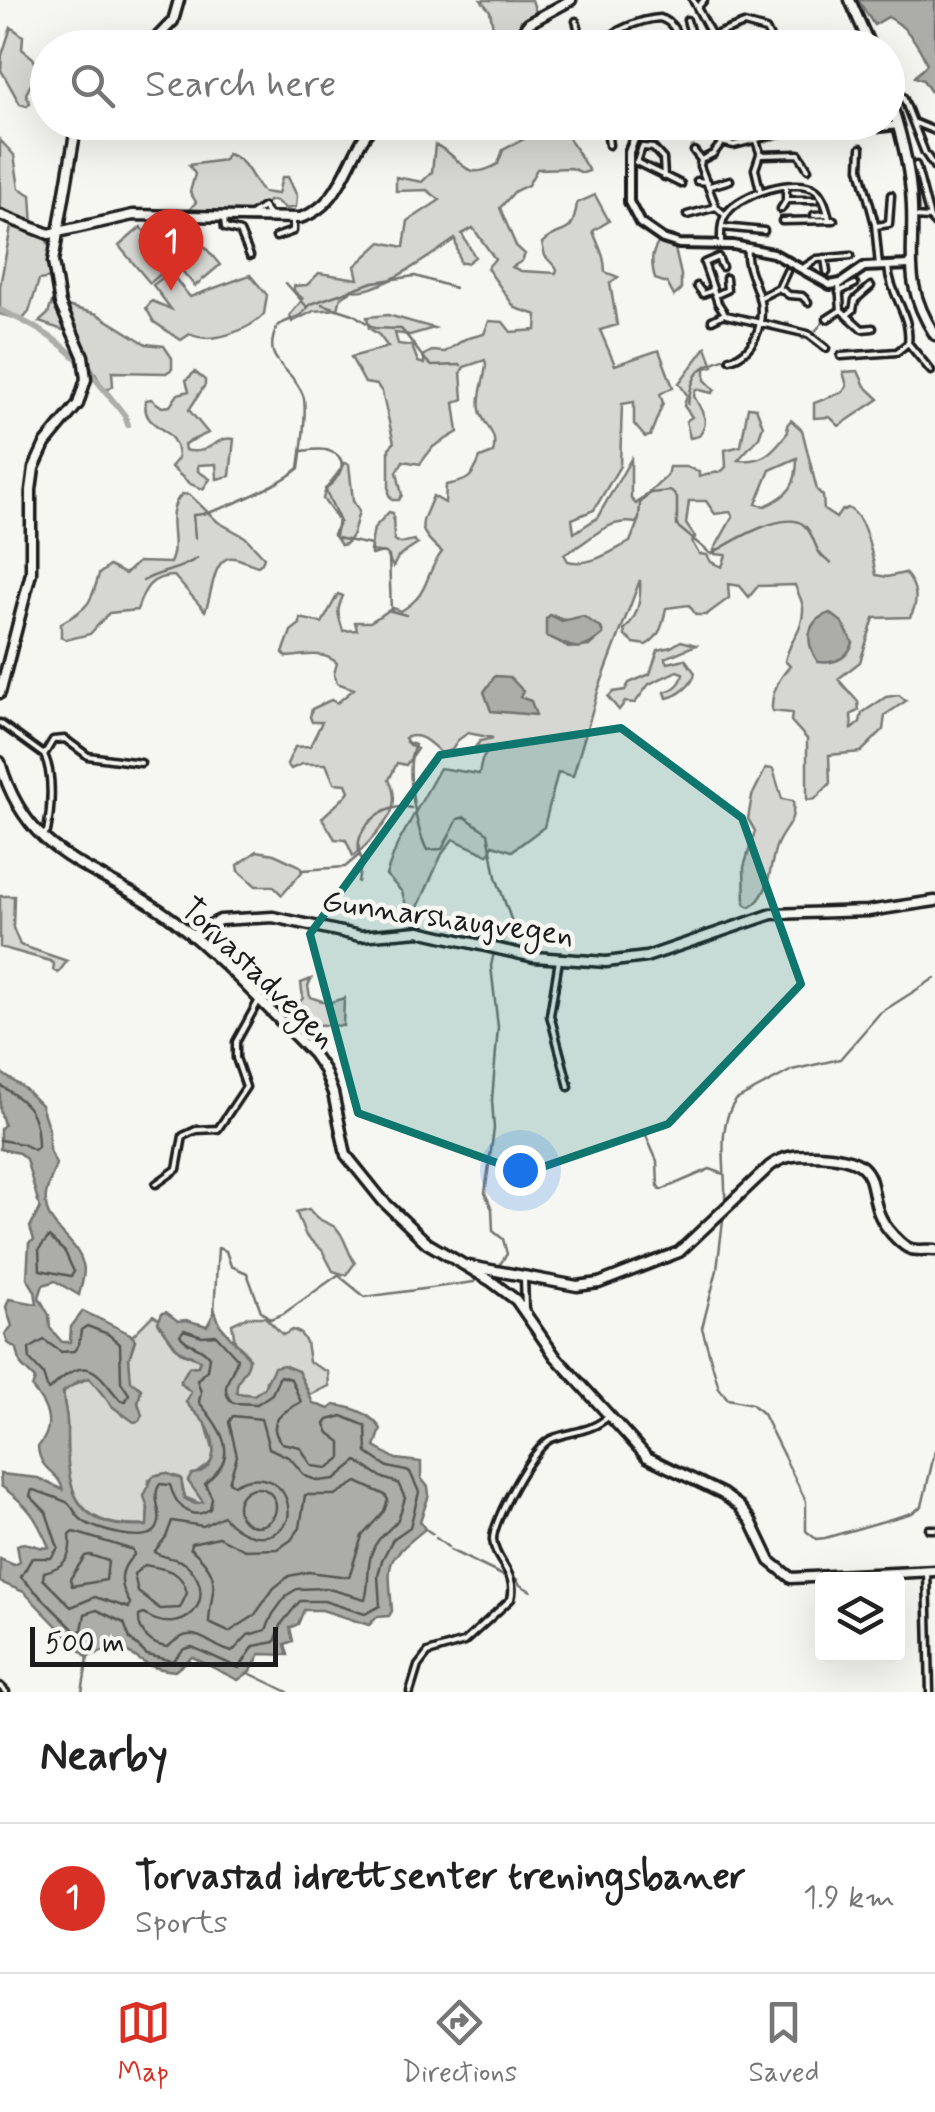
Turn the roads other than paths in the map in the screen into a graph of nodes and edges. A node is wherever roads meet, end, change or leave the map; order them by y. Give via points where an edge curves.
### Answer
1 (179, 0) edge
2 (571, 0) edge
3 (693, 0) edge
4 (704, 0) edge
5 (850, 0) edge
6 (698, 8) junction
7 (688, 20) dead end
8 (576, 21) dead end
9 (164, 30) edge
10 (523, 30) edge
11 (579, 30) edge
12 (620, 30) edge
13 (674, 30) edge
14 (690, 30) edge
15 (709, 30) edge
16 (731, 30) edge
17 (766, 30) edge
18 (863, 30) edge
19 (905, 101) edge
20 (914, 122) junction
21 (935, 130) edge
22 (74, 140) edge
23 (362, 140) edge
24 (608, 140) edge
25 (633, 140) edge
26 (718, 140) edge
27 (763, 140) edge
28 (902, 140) edge
29 (756, 142) junction
30 (722, 143) junction
31 (609, 144) dead end
32 (861, 148) dead end
33 (694, 150) dead end
34 (760, 154) junction
35 (702, 160) junction
36 (632, 162) junction
37 (916, 164) dead end
38 (808, 168) dead end
39 (935, 168) edge
40 (664, 178) junction
41 (730, 180) dead end
42 (708, 181) junction
43 (697, 182) dead end
44 (680, 184) dead end
45 (786, 188) junction
46 (760, 190) junction
47 (891, 195) dead end
48 (786, 200) junction
49 (816, 200) dead end
50 (716, 207) junction
51 (782, 209) dead end
52 (0, 215) edge
53 (687, 215) dead end
54 (725, 215) junction
55 (814, 215) dead end
56 (912, 217) junction
57 (224, 218) junction
58 (830, 218) junction
59 (930, 218) junction
60 (293, 220) junction
61 (782, 222) dead end
62 (935, 224) edge
63 (876, 226) junction
64 (722, 227) junction
65 (764, 231) dead end
66 (56, 232) junction
67 (276, 237) dead end
68 (721, 244) junction
69 (747, 248) junction
70 (250, 256) dead end
71 (852, 256) dead end
72 (825, 258) junction
73 (910, 264) junction
74 (722, 266) dead end
75 (883, 266) junction
76 (803, 268) junction
77 (788, 271) dead end
78 (826, 272) dead end
79 (726, 278) dead end
80 (856, 284) dead end
81 (697, 286) dead end
82 (870, 286) dead end
83 (779, 288) junction
84 (839, 288) junction
85 (714, 293) junction
86 (759, 298) junction
87 (808, 302) dead end
88 (841, 310) junction
89 (724, 314) junction
90 (847, 315) junction
91 (827, 318) dead end
92 (712, 320) dead end
93 (758, 323) junction
94 (873, 328) dead end
95 (935, 335) edge
96 (908, 342) junction
97 (826, 348) dead end
98 (841, 356) dead end
99 (730, 359) dead end
100 (932, 372) dead end
101 (2, 676) edge
102 (0, 693) edge
103 (0, 723) edge
104 (44, 754) junction
105 (0, 762) edge
106 (141, 763) dead end
107 (41, 836) junction
108 (935, 901) edge
109 (191, 935) junction
110 (559, 960) junction
111 (258, 1001) junction
112 (569, 1087) dead end
113 (156, 1184) dead end
114 (935, 1250) edge
115 (463, 1265) junction
116 (524, 1278) junction
117 (524, 1310) junction
118 (608, 1416) junction
119 (931, 1571) edge
120 (0, 1686) edge
121 (6, 1692) edge
122 (410, 1692) edge
123 (930, 1692) edge

1 - 9 main road
2 - 10 main road
3 - 6 street
4 - 6 street
5 - 18 main road
6 - 15 street
7 - 14 street
8 - 11 street
12 - 13 street via 660,18
16 - 17 street via 750,24
19 - 20 street
20 - 21 street
20 - 39 street
22 - 66 main road
23 - 60 main road via 330,200
24 - 31 street
25 - 36 street
26 - 30 street
27 - 29 street
28 - 56 main road
29 - 30 street
29 - 34 street
30 - 35 street
32 - 63 street
33 - 35 street
34 - 38 street via 800,154
34 - 46 street
35 - 42 street
36 - 40 street
36 - 40 street via 642,147 653,148 663,159
36 - 68 street via 629,202 643,226 679,244
37 - 59 street
40 - 44 street
41 - 42 street
42 - 43 street
42 - 50 street
45 - 46 street
45 - 48 street
45 - 58 street via 816,191
46 - 54 street
47 - 63 street via 889,224
48 - 49 street
48 - 51 street
50 - 53 street
50 - 54 street
52 - 66 main road via 38,232
54 - 64 street
55 - 58 street
56 - 59 street
56 - 73 main road
57 - 60 main road
57 - 66 main road via 133,215
57 - 70 street via 226,229 239,231
58 - 61 street
59 - 62 street
60 - 67 street via 293,231
63 - 75 street
64 - 65 street
64 - 68 street
66 - 101 main road via 56,288 83,356 85,384 34,468 31,572
68 - 69 street
69 - 76 street
69 - 86 street
71 - 72 street
72 - 76 street
72 - 78 street
73 - 75 street
73 - 95 main road via 918,304
74 - 85 street via 718,258 704,263
75 - 84 street via 860,269
75 - 96 street via 910,332
76 - 84 street
77 - 83 street
79 - 85 street via 728,290
80 - 84 street
81 - 85 street via 703,294
82 - 90 street
83 - 86 street
83 - 87 street
84 - 88 street
85 - 89 street
86 - 93 street
88 - 90 street
88 - 91 street
89 - 92 street
89 - 93 street
90 - 94 street via 862,329
93 - 97 street via 808,334
93 - 99 street via 750,350
96 - 98 street via 897,352
96 - 100 street
101 - 102 main road
103 - 104 street
104 - 106 street via 57,738 88,756
104 - 107 street via 52,806
105 - 107 main road, Torvastadvegen via 18,806
107 - 109 main road, Torvastadvegen via 65,858 160,910
108 - 110 main road, Gunnarshaugvegen via 772,914 636,960
109 - 110 main road, Gunnarshaugvegen via 212,922 273,917 360,936 432,933
109 - 111 main road, Torvastadvegen
110 - 112 street via 550,1015
111 - 113 street via 236,1042 246,1087 218,1129 183,1136 177,1169
111 - 115 main road, Torvastadvegen via 321,1064 336,1102 342,1146 356,1170 420,1237
114 - 116 main road via 911,1249 891,1234 859,1163 792,1155 774,1163 670,1257 588,1286
115 - 116 main road
115 - 117 main road, Torvastadvegen
116 - 117 street
117 - 118 main road, Torvastadvegen
118 - 119 main road, Torvastadvegen via 651,1460 740,1506 767,1556 787,1576
118 - 122 street via 590,1430 549,1440 532,1456 493,1536 512,1580 508,1603 464,1642 428,1653
119 - 123 street
120 - 121 street

